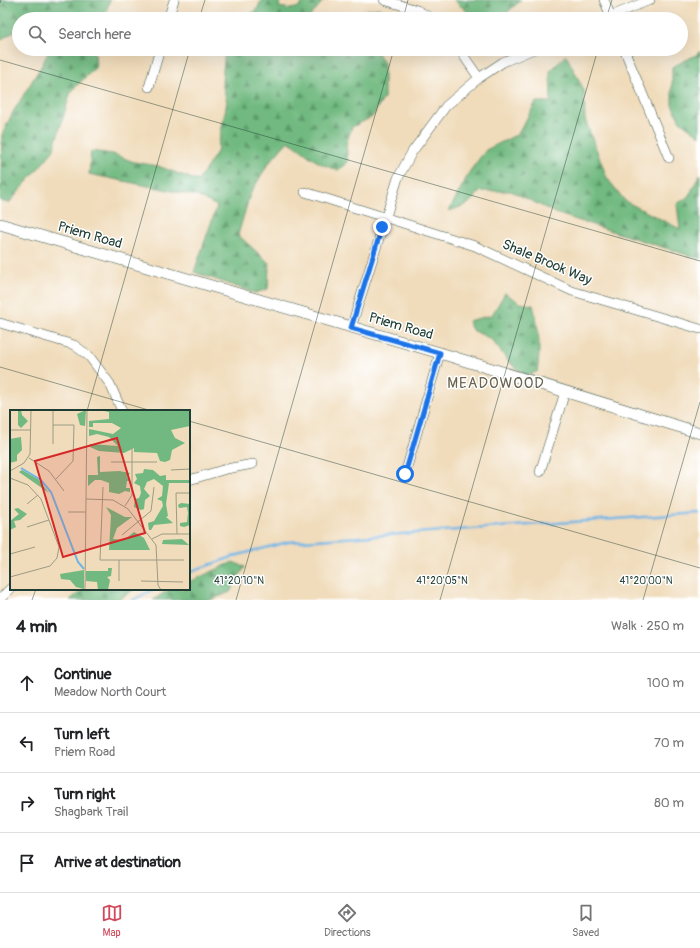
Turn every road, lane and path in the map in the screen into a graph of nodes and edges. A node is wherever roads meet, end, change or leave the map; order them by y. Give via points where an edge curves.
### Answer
1 (174, 0) edge
2 (384, 0) edge
3 (604, 0) edge
4 (650, 0) edge
5 (170, 12) edge
6 (421, 12) edge
7 (607, 12) edge
8 (623, 12) edge
9 (158, 56) edge
10 (464, 56) edge
11 (517, 56) edge
12 (627, 56) edge
13 (479, 78) junction
14 (149, 86) dead end
15 (669, 158) dead end
16 (305, 192) dead end
17 (385, 218) junction
18 (0, 224) edge
19 (0, 323) edge
20 (351, 328) junction
21 (700, 329) edge
22 (440, 353) junction
23 (565, 392) junction
24 (122, 410) edge
25 (700, 433) edge
26 (253, 464) dead end
27 (540, 472) dead end
28 (405, 474) dead end
29 (190, 480) edge
30 (10, 589) edge
31 (0, 599) edge

1 - 5 street
2 - 6 street
3 - 7 street
4 - 8 street
9 - 14 street
10 - 13 street
11 - 13 street via 502,62
12 - 15 street
13 - 17 street via 446,106 412,152 398,178
16 - 17 street, Shale Brook Way
17 - 20 street
17 - 21 street, Shale Brook Way via 474,246 572,291
18 - 20 street, Priem Road
19 - 24 street via 74,345 97,365 110,384
20 - 22 street, Priem Road
22 - 23 street, Priem Road
22 - 28 street
23 - 25 street, Priem Road
23 - 27 street
26 - 29 street
30 - 31 street

